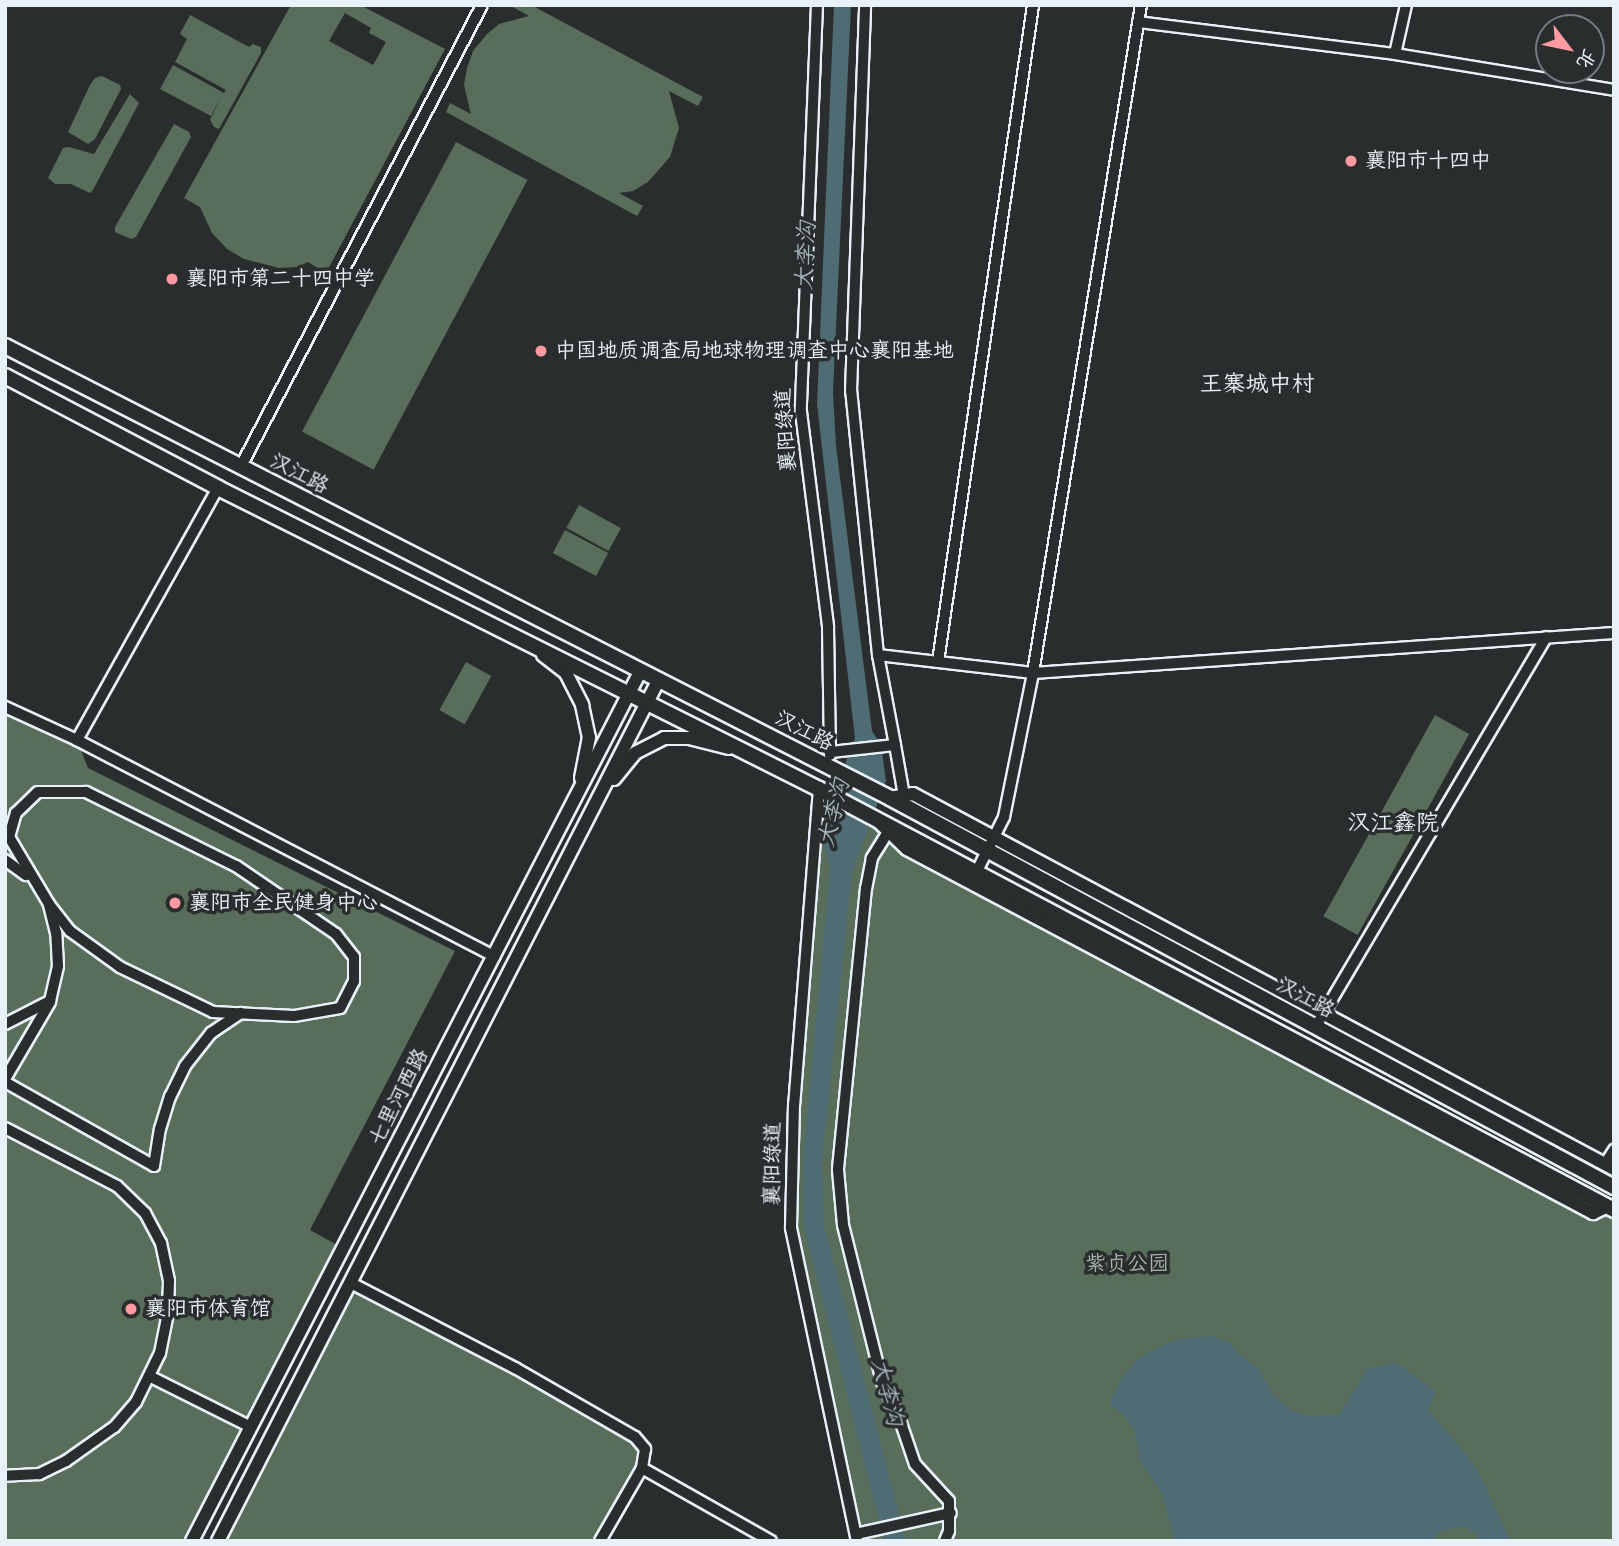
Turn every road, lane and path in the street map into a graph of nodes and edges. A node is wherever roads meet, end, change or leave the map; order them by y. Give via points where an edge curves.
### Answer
1 (482, 5) edge
2 (817, 5) edge
3 (865, 5) edge
4 (1033, 5) edge
5 (1141, 5) edge
6 (1406, 5) edge
7 (1138, 22) junction
8 (1395, 54) junction
9 (1614, 90) edge
10 (5, 346) edge
11 (5, 376) edge
12 (240, 468) junction
13 (218, 488) junction
14 (1614, 633) edge
15 (1546, 637) junction
16 (529, 644) junction
17 (878, 655) junction
18 (939, 662) junction
19 (640, 672) junction
20 (1033, 673) junction
21 (658, 681) junction
22 (629, 694) junction
23 (647, 703) junction
24 (5, 708) edge
25 (77, 740) junction
26 (890, 746) junction
27 (743, 751) junction
28 (829, 759) junction
29 (819, 789) junction
30 (578, 794) junction
31 (897, 797) junction
32 (595, 805) junction
33 (883, 827) junction
34 (993, 837) junction
35 (986, 850) junction
36 (5, 860) edge
37 (974, 877) junction
38 (32, 879) junction
39 (48, 904) junction
40 (494, 956) junction
41 (50, 1001) junction
42 (241, 1013) junction
43 (1323, 1013) junction
44 (5, 1024) edge
45 (1315, 1028) junction
46 (5, 1080) edge
47 (5, 1128) edge
48 (1614, 1150) edge
49 (1609, 1167) edge
50 (1614, 1187) edge
51 (1610, 1208) edge
52 (351, 1283) junction
53 (149, 1376) junction
54 (251, 1427) junction
55 (642, 1468) junction
56 (5, 1476) edge
57 (951, 1513) junction
58 (859, 1536) edge
59 (192, 1541) edge
60 (218, 1541) edge
61 (600, 1541) edge
62 (771, 1541) edge
63 (945, 1541) edge

1 - 12 street
2 - 28 street, 襄阳绿道 via 801,412 828,627
3 - 17 street via 851,391
4 - 18 street
5 - 7 street
6 - 8 street
7 - 8 street
7 - 20 street
8 - 9 street
10 - 12 main road, 汉江路
11 - 13 main road, 汉江路
12 - 19 main road, 汉江路
13 - 16 main road, 汉江路
13 - 25 street
14 - 15 street
15 - 20 street
15 - 43 street
16 - 22 main road, 汉江路
16 - 30 street via 566,673 582,705 589,737
17 - 18 street
17 - 26 street
18 - 20 street
19 - 21 main road, 汉江路
19 - 22 street, 七里河西路
20 - 34 street via 1004,817
21 - 23 street, 七里河西路
21 - 28 main road, 汉江路
22 - 23 main road, 汉江路
22 - 30 street, 七里河西路
23 - 27 main road, 汉江路
23 - 32 street, 七里河西路
24 - 25 street
25 - 40 street
26 - 28 street via 846,749
26 - 31 street
27 - 29 main road, 汉江路
27 - 32 street via 689,738 664,738 635,753
28 - 31 main road, 汉江路
29 - 33 main road, 汉江路
29 - 58 street, 襄阳绿道 via 794,1104 791,1228
30 - 40 street, 七里河西路
31 - 34 street via 913,794
31 - 35 main road, 汉江路
32 - 52 street, 七里河西路
33 - 37 main road, 汉江路
33 - 57 street via 866,888 839,1142 843,1225 882,1382 915,1464 939,1487
34 - 35 street
34 - 43 street
35 - 37 street
35 - 45 main road, 汉江路
36 - 38 street
37 - 51 main road, 汉江路
38 - 39 street
38 - 42 street via 9,837 16,813 38,792 86,792 236,866 336,933 354,957 354,981 340,1008 294,1016
39 - 41 street via 58,966
39 - 42 street via 70,931 120,967 212,1012
40 - 54 street, 七里河西路
41 - 44 street
41 - 46 street
42 - 46 street via 211,1033 185,1066 163,1118 154,1166
43 - 45 street
43 - 49 street
45 - 50 main road, 汉江路
47 - 53 street via 117,1186 145,1213 161,1242 169,1281 160,1353
48 - 49 street
52 - 55 street via 635,1437 645,1449
52 - 60 street, 七里河西路
53 - 54 street
53 - 56 street via 136,1402 96,1443 39,1474
54 - 59 street, 七里河西路
55 - 61 street
55 - 62 street
57 - 58 street, 襄阳绿道
57 - 63 street

